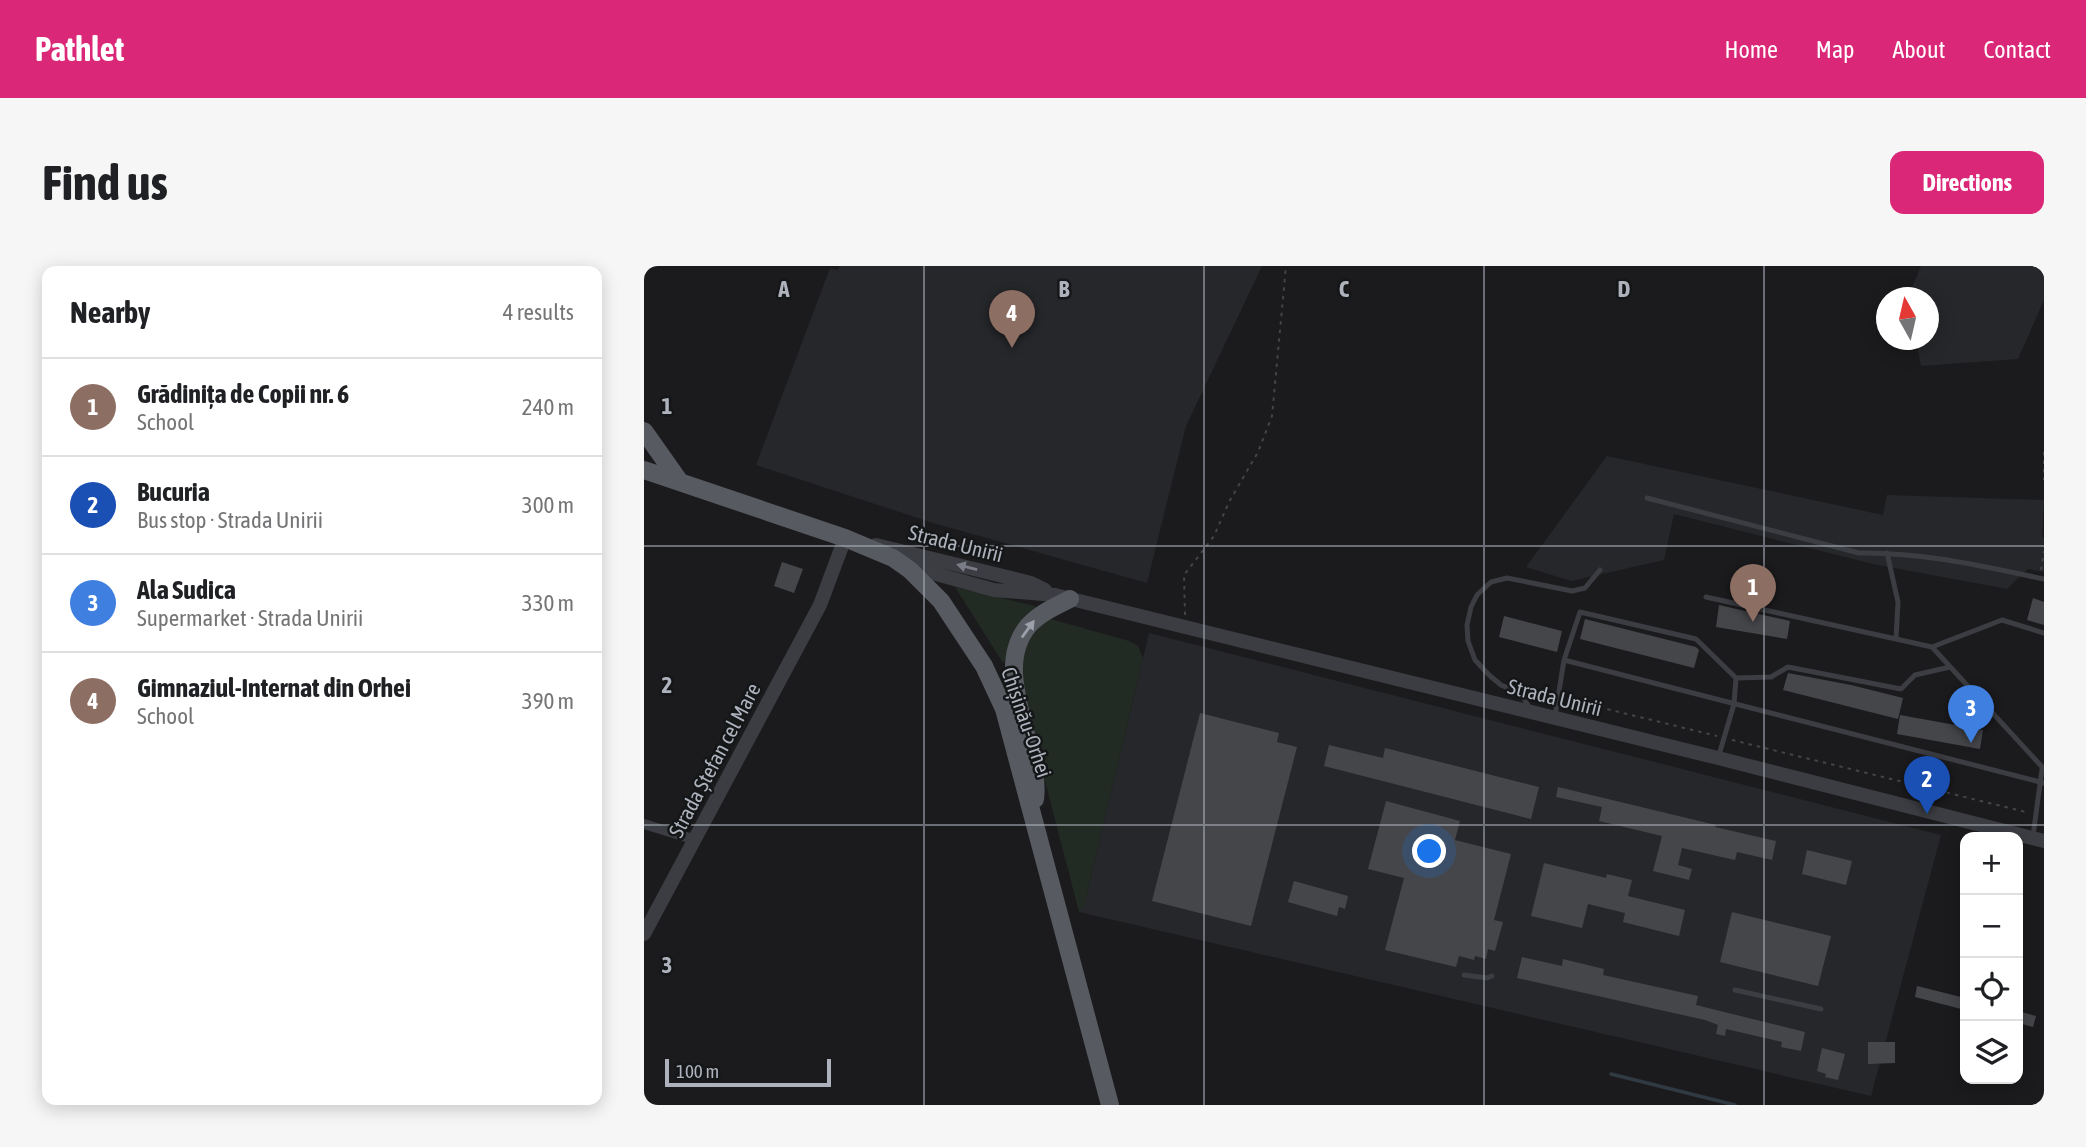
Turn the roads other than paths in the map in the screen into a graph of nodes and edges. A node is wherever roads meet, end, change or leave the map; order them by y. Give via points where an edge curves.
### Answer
1 (644, 431) edge
2 (644, 470) edge
3 (680, 482) junction
4 (1647, 498) dead end
5 (845, 538) junction
6 (1887, 552) junction
7 (938, 560) junction
8 (912, 570) junction
9 (1600, 570) dead end
10 (2042, 579) edge
11 (1062, 597) junction
12 (1706, 597) dead end
13 (2044, 633) edge
14 (1896, 639) junction
15 (1932, 647) junction
16 (1564, 660) junction
17 (1950, 667) junction
18 (1736, 678) junction
19 (1734, 704) junction
20 (1533, 712) junction
21 (1555, 719) junction
22 (1718, 758) junction
23 (2043, 769) edge
24 (2042, 782) edge
25 (1033, 813) junction
26 (644, 824) edge
27 (696, 840) junction
28 (2038, 840) edge
29 (644, 934) edge
30 (1464, 975) dead end
31 (1492, 976) dead end
32 (1735, 990) dead end
33 (1821, 1009) dead end
34 (1110, 1105) edge

1 - 3 main road
2 - 3 main road, Chișinău-Orhei
3 - 5 main road, Chișinău-Orhei
4 - 6 lane via 1859,553
5 - 7 street, Strada Unirii
5 - 8 main road, Chișinău-Orhei
5 - 27 street, Strada Ștefan cel Mare via 820,605
6 - 10 lane via 1944,558
6 - 14 lane via 1898,602
7 - 8 street via 925,561
11 -> 7 street, Strada Unirii via 1031,583
8 - 11 street, Strada Unirii via 994,590
8 - 25 main road, Chișinău-Orhei via 942,601 985,666 1004,709
9 - 20 lane via 1586,588 1572,591 1507,578 1491,582 1471,607 1468,641 1475,660 1495,680 1521,694
11 - 20 street, Strada Unirii
25 -> 11 main road via 1037,786 1014,680 1017,649 1027,627
12 - 14 lane
13 - 15 lane via 2002,620
14 - 15 lane
15 - 17 lane
16 - 18 lane via 1580,612 1696,639
16 - 19 lane
16 - 21 lane
17 - 18 lane via 1915,676 1901,689 1788,667 1771,677
17 - 23 lane
18 - 19 lane
19 - 22 lane
19 - 24 lane
20 - 21 street, Strada Unirii
21 - 22 street, Strada Unirii
22 - 28 street, Strada Unirii
23 - 24 lane
24 - 28 lane
25 - 34 main road, Chișinău-Orhei
26 - 27 street
27 - 29 street, Strada Ștefan cel Mare
30 - 31 lane
32 - 33 lane

